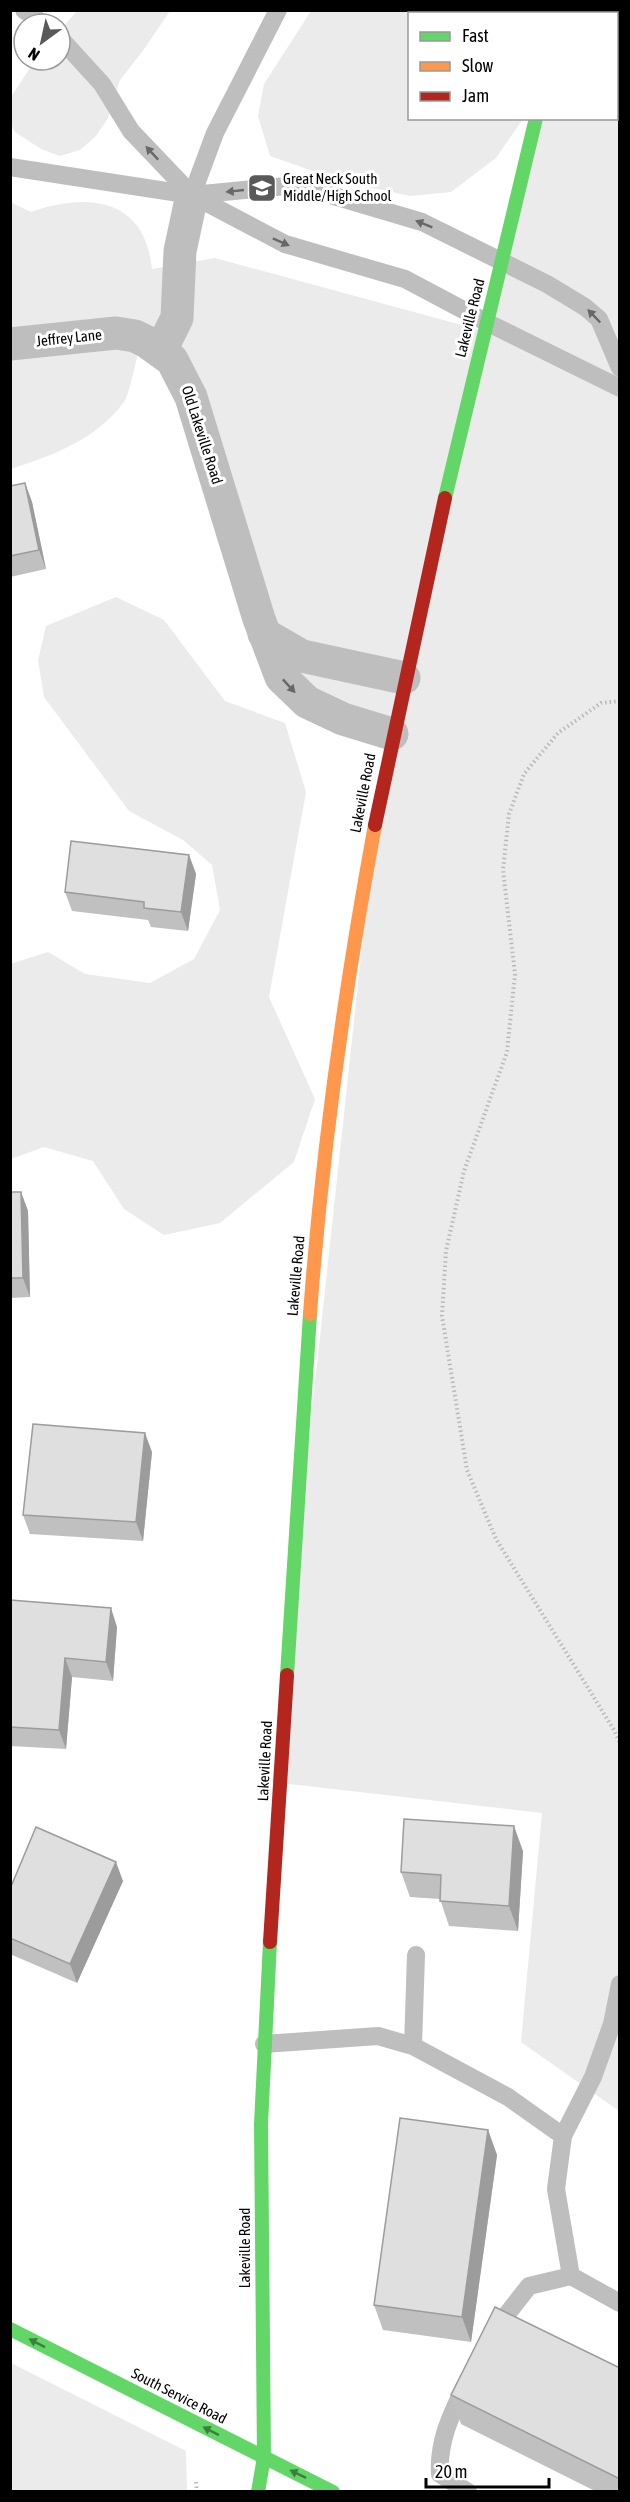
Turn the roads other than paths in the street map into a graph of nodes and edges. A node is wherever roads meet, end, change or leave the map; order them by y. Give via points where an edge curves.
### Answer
1 (278, 10) edge
2 (72, 51) edge
3 (536, 120) edge
4 (10, 167) edge
5 (192, 195) junction
6 (501, 262) junction
7 (486, 322) junction
8 (10, 344) edge
9 (161, 350) junction
10 (620, 368) edge
11 (620, 388) edge
12 (264, 634) junction
13 (404, 678) junction
14 (392, 734) junction
15 (416, 1955) dead end
16 (620, 1984) edge
17 (264, 2044) junction
18 (413, 2046) junction
19 (563, 2136) junction
20 (571, 2276) junction
21 (620, 2303) edge
22 (10, 2329) edge
23 (487, 2343) edge
24 (472, 2373) edge
25 (264, 2457) junction
26 (258, 2492) edge
27 (273, 2492) edge
28 (333, 2492) edge
29 (468, 2492) edge

1 - 5 lane via 214,133
5 -> 2 lane via 131,130 102,84
3 - 6 main road, Lakeville Road
4 - 5 lane
6 -> 5 lane via 422,222 297,185
5 -> 7 lane via 285,244 405,279
5 - 9 street via 180,251 177,318
6 - 7 main road, Lakeville Road
10 -> 6 lane via 599,319 567,295
7 - 11 lane
7 - 13 main road, Lakeville Road
8 - 9 street, Jeffrey Lane via 116,333 135,336
9 - 12 street, Old Lakeville Road via 177,368 191,397
12 - 13 street via 302,656
12 -> 14 street, Old Lakeville Road via 281,677 307,702 343,719
13 - 14 main road, Lakeville Road
14 - 17 main road, Lakeville Road via 351,955 316,1244
15 - 18 lane
16 - 19 lane via 612,2024 593,2077
17 - 18 lane via 378,2036
17 - 25 main road, Lakeville Road
18 - 19 lane via 508,2097
19 - 20 lane via 556,2189
20 - 21 lane
20 - 23 lane via 529,2286
25 -> 22 main road, South Service Road
24 - 29 lane via 447,2422 438,2452 440,2474
25 - 26 main road, Lakeville Road
25 - 27 main road, Lakeville Road
28 -> 25 main road, South Service Road

